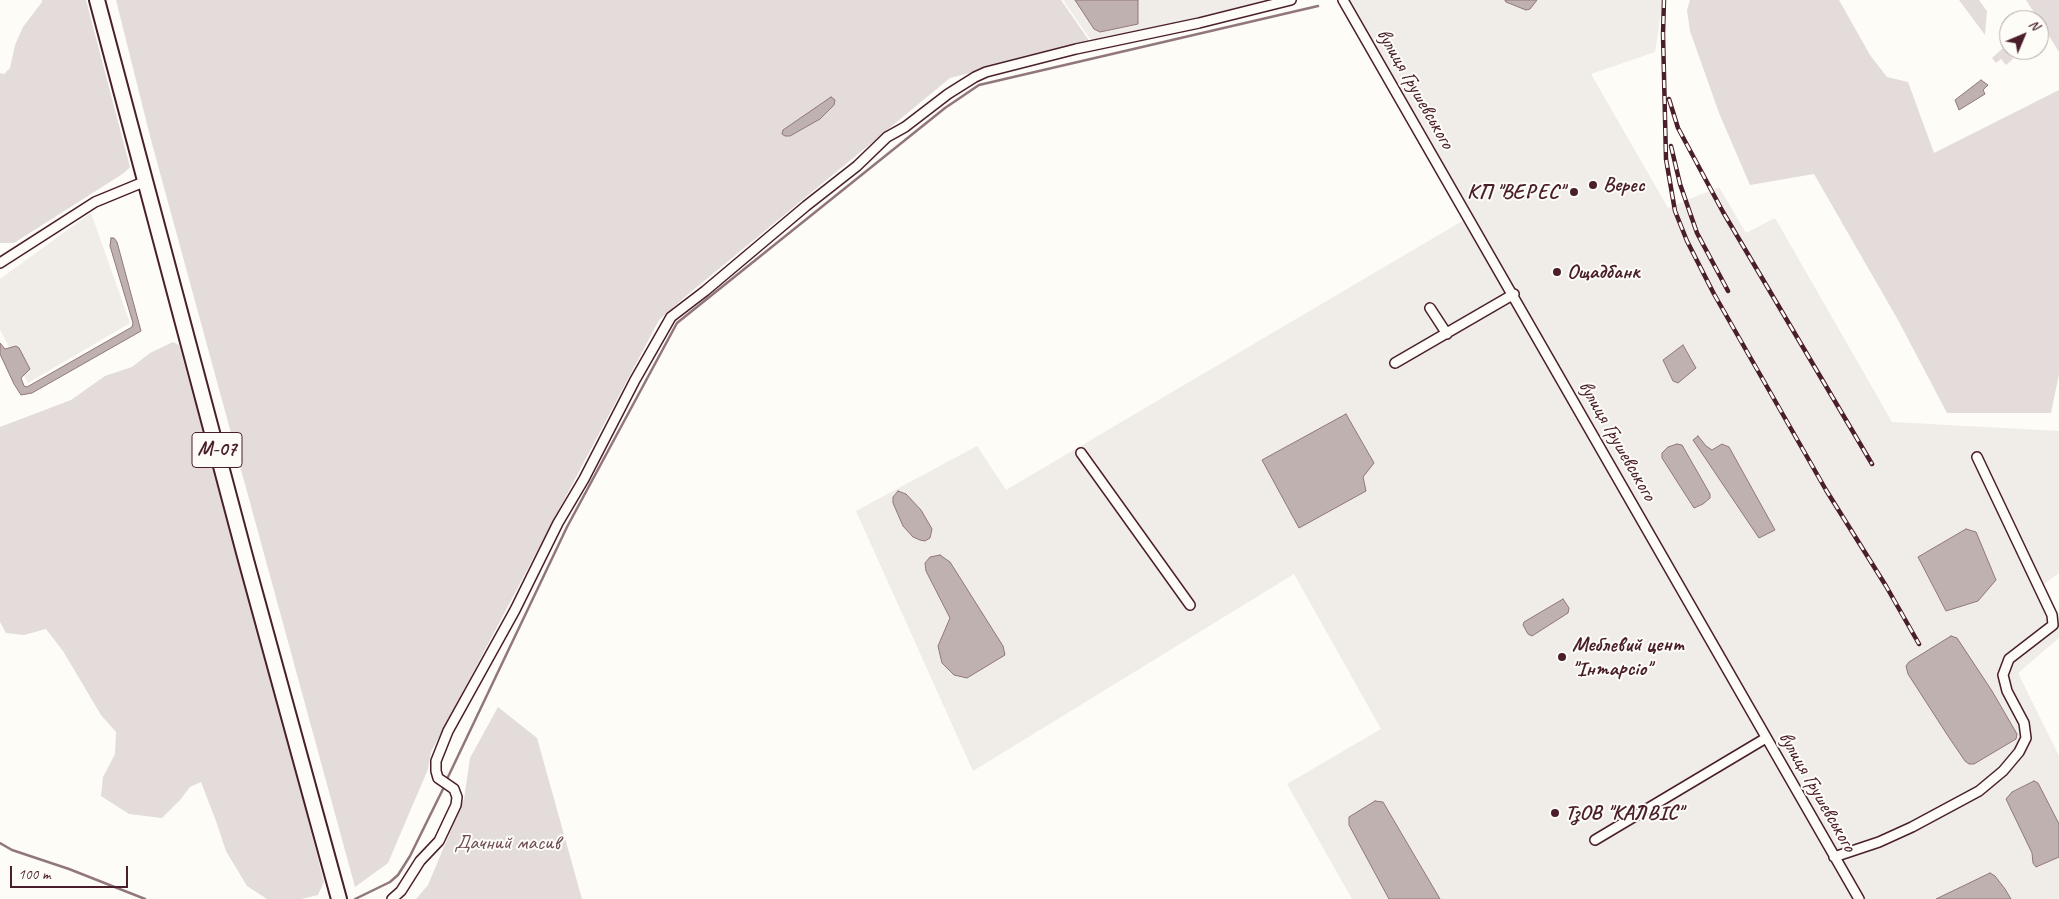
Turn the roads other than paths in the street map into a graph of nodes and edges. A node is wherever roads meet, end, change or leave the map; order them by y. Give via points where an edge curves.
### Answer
1 (97, 0) edge
2 (1292, 0) edge
3 (1343, 0) edge
4 (146, 181) junction
5 (0, 263) edge
6 (1514, 294) junction
7 (1430, 308) dead end
8 (1447, 334) junction
9 (1396, 364) dead end
10 (1081, 453) dead end
11 (1977, 457) dead end
12 (1190, 605) dead end
13 (1766, 738) junction
14 (1595, 840) dead end
15 (1834, 857) junction
16 (339, 899) edge
17 (392, 899) edge
18 (1859, 899) edge

1 - 4 highway, М-07
2 - 17 street via 1076,48 975,77 905,127 887,136 857,166 671,317 448,731 436,761 436,771 438,778 454,789 456,805 439,841
3 - 6 street, вулиця Грушевського
4 - 5 street via 95,202
4 - 16 highway, М-07
6 - 8 street
6 - 13 street, вулиця Грушевського
7 - 8 street
8 - 9 street
10 - 12 street
11 - 15 street via 2052,615 2053,625 2009,659 2003,675 2006,691 2024,723 2026,738 2003,771 1979,791 1912,827
13 - 14 street
13 - 15 street, вулиця Грушевського
15 - 18 street, вулиця Грушевського

